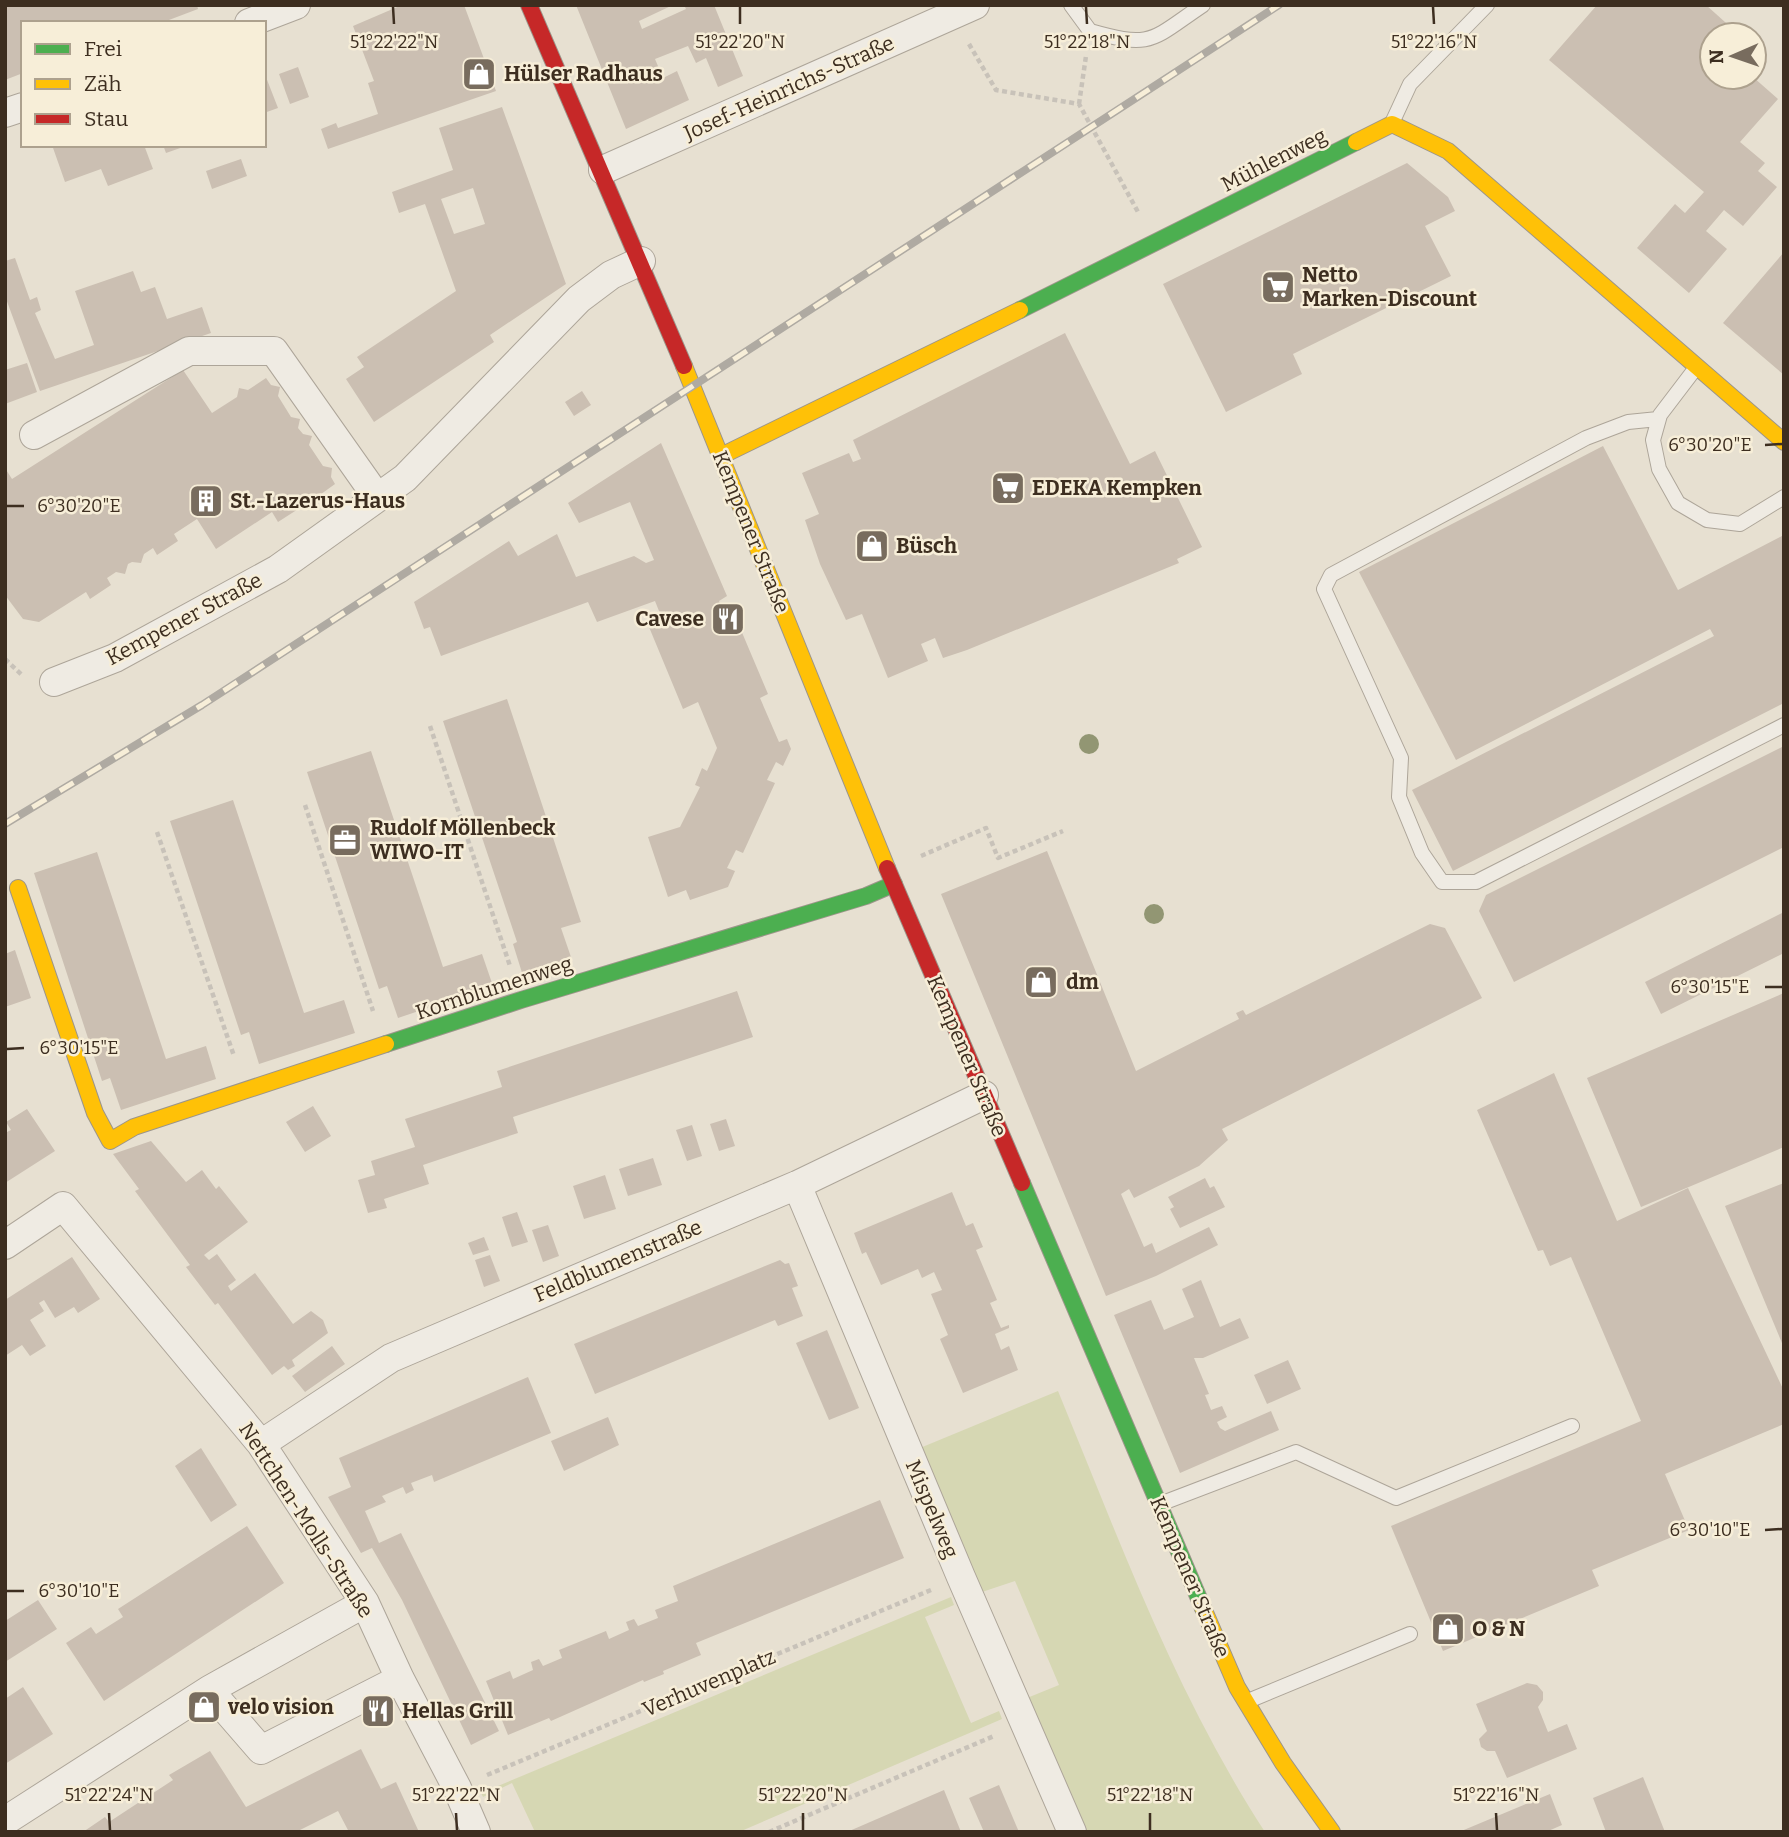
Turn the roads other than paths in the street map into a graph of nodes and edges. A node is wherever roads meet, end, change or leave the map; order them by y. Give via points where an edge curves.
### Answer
1 (296, 5) edge
2 (529, 5) edge
3 (1071, 5) edge
4 (1203, 5) edge
5 (1487, 5) edge
6 (963, 11) edge
7 (254, 21) edge
8 (1392, 124) junction
9 (603, 170) junction
10 (641, 261) junction
11 (1696, 367) junction
12 (1658, 419) junction
13 (34, 435) dead end
14 (1784, 442) edge
15 (721, 456) junction
16 (377, 497) junction
17 (1784, 497) edge
18 (54, 682) dead end
19 (1784, 725) edge
20 (891, 877) junction
21 (19, 888) dead end
22 (984, 1095) junction
23 (797, 1185) junction
24 (5, 1245) edge
25 (1572, 1426) dead end
26 (261, 1444) junction
27 (1159, 1505) junction
28 (365, 1603) junction
29 (1410, 1634) dead end
30 (400, 1679) junction
31 (209, 1690) junction
32 (1247, 1702) junction
33 (5, 1821) edge
34 (476, 1832) edge
35 (1072, 1832) edge
36 (1332, 1832) edge

1 - 7 street
2 - 9 street, Kempener Straße
3 - 4 lane via 1090,31 1141,42 1164,33
5 - 8 lane via 1410,84
6 - 9 street, Josef-Heinrichs-Straße
8 - 11 street via 1448,150
8 - 15 street, Mühlenweg
9 - 10 street, Kempener Straße
10 - 15 street, Kempener Straße
10 - 16 street, Kempener Straße via 611,275 579,299 405,478
11 - 12 lane
11 - 14 street
12 - 17 lane via 1653,440 1658,469 1678,503 1707,520 1740,524
12 - 19 lane via 1628,422 1586,438 1331,575 1324,589 1401,758 1399,797 1417,842 1442,882 1476,882
13 - 16 street via 189,351 274,351
15 - 20 street, Kempener Straße
16 - 18 street, Kempener Straße via 278,569 115,658
20 - 21 street, Kornblumenweg via 866,896 521,1000 134,1127 110,1142 95,1113
20 - 22 street, Kempener Straße
22 - 23 street, Feldblumenstraße
22 - 27 street, Kempener Straße
23 - 26 street, Feldblumenstraße via 391,1358
23 - 35 street, Mispelweg
24 - 26 street, Nettchen-Molls-Straße via 63,1206
25 - 27 lane via 1396,1498 1296,1452
26 - 28 street, Nettchen-Molls-Straße
27 - 32 street, Kempener Straße
28 - 30 street, Nettchen-Molls-Straße
28 - 31 street
29 - 32 lane
30 - 31 street via 261,1750
30 - 34 street, Nettchen-Molls-Straße
31 - 33 street
32 - 36 street, Kempener Straße

